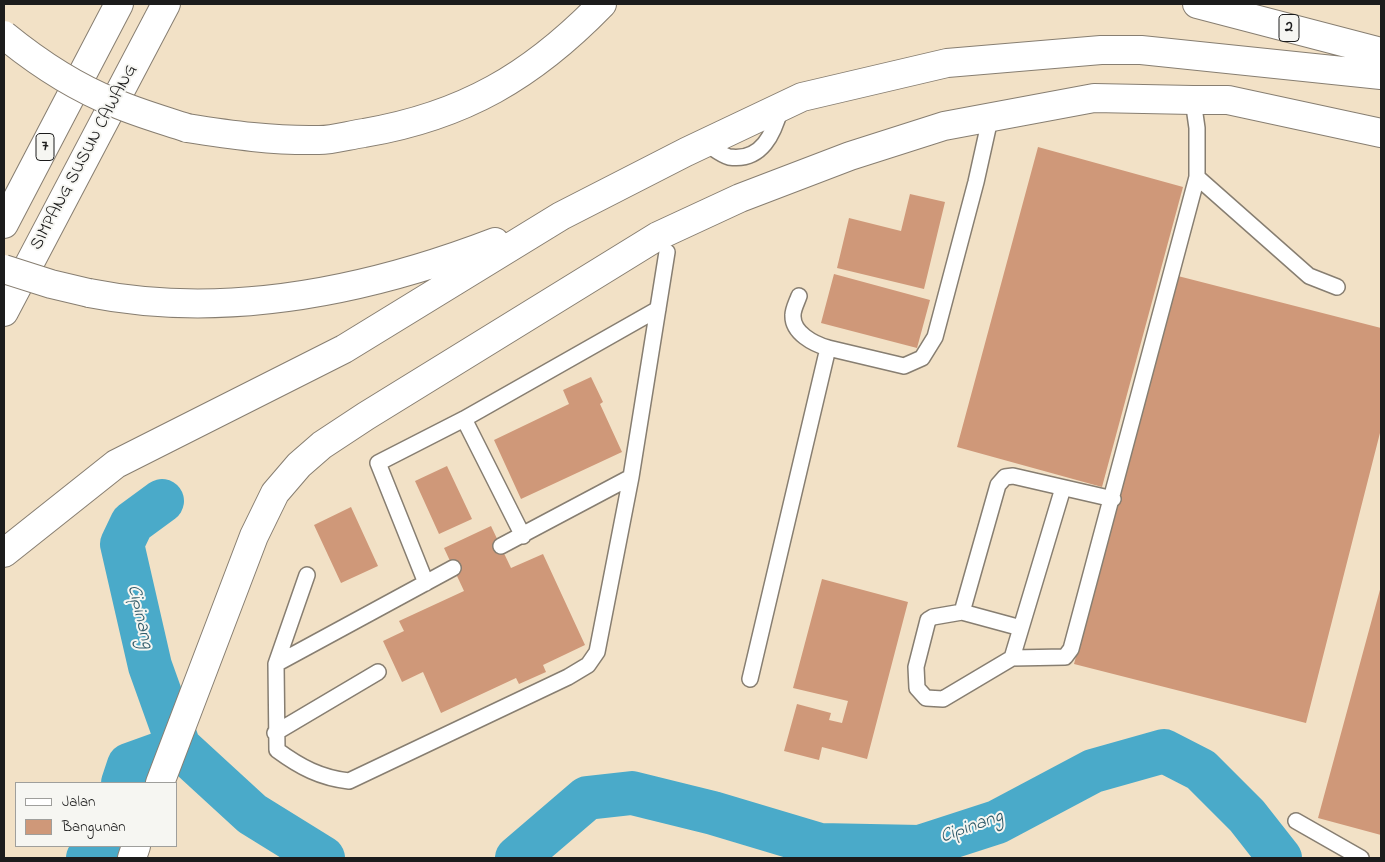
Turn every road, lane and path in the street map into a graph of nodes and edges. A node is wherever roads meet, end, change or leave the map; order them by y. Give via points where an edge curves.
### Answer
1 (119, 4) edge
2 (166, 4) edge
3 (602, 4) edge
4 (1198, 4) edge
5 (4, 35) edge
6 (1381, 52) edge
7 (1381, 75) edge
8 (1192, 100) junction
9 (990, 119) junction
10 (1381, 133) edge
11 (1197, 177) junction
12 (561, 216) junction
13 (4, 224) edge
14 (667, 252) junction
15 (4, 269) edge
16 (1337, 287) dead end
17 (799, 296) dead end
18 (658, 309) junction
19 (4, 312) edge
20 (828, 348) junction
21 (464, 419) junction
22 (305, 472) junction
23 (631, 477) junction
24 (1063, 488) junction
25 (1112, 499) junction
26 (523, 536) junction
27 (501, 546) dead end
28 (4, 552) edge
29 (454, 568) dead end
30 (307, 575) dead end
31 (426, 583) junction
32 (962, 612) junction
33 (1021, 628) junction
34 (1012, 658) junction
35 (276, 664) junction
36 (212, 672) junction
37 (378, 672) dead end
38 (750, 679) dead end
39 (275, 732) junction
40 (160, 782) edge
41 (178, 785) edge
42 (1296, 821) dead end
43 (1361, 858) edge

1 - 13 main road, 7
2 - 19 main road, SIMPANG SUSUN CAWANG
3 - 5 main road, bridge via 569,38 508,83 443,113 390,129 321,140 264,140 187,128 114,103 76,84 26,54
4 - 6 main road, 2
7 - 12 main road via 1141,50 1101,50 947,63 802,97
8 - 9 main road via 1094,98
8 - 10 main road via 1228,100
8 - 11 lane via 1197,128
9 - 14 main road via 950,144 855,174 756,211
9 - 20 lane via 935,337 922,358 904,366
9 - 22 main road via 944,126 850,156 740,198 658,236 322,445
11 - 16 lane via 1309,276
11 - 25 lane
12 - 15 main road, bridge via 446,260 346,287 260,301 147,302 89,293
12 - 28 main road via 344,349 116,464
14 - 18 lane
14 - 22 main road via 332,460
17 - 20 lane via 793,316 799,332 816,345
18 - 21 lane
18 - 23 lane
20 - 38 lane
21 - 26 lane
21 - 31 lane via 378,463
22 - 36 main road
23 - 26 lane
23 - 39 lane via 596,652 588,665 559,682 349,781 332,779 296,764 277,750
24 - 25 lane
24 - 32 lane via 1013,476 1005,477 998,485
24 - 33 lane
25 - 34 lane via 1072,649 1065,657
26 - 27 lane
29 - 31 lane
30 - 35 lane
31 - 35 lane
32 - 33 lane
32 - 34 lane via 933,616 928,620 916,667 917,688 926,698 942,699
33 - 34 lane
35 - 39 lane
36 - 40 main road
36 - 41 main road
37 - 39 lane
42 - 43 lane

